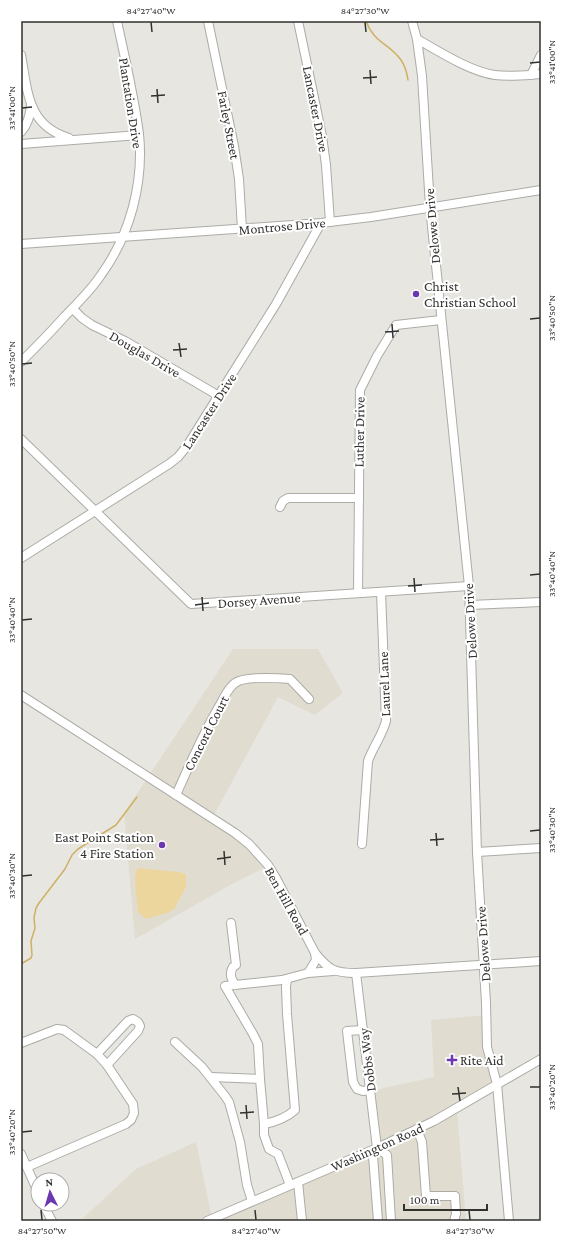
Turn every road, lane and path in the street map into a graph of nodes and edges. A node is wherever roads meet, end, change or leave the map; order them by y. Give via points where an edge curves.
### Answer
1 (117, 21) edge
2 (208, 21) edge
3 (298, 21) edge
4 (412, 21) edge
5 (417, 39) junction
6 (21, 55) edge
7 (541, 56) edge
8 (541, 74) edge
9 (531, 75) junction
10 (31, 105) junction
11 (21, 132) edge
12 (139, 135) junction
13 (74, 140) junction
14 (21, 144) edge
15 (541, 190) edge
16 (430, 207) junction
17 (330, 222) junction
18 (321, 223) junction
19 (242, 229) junction
20 (122, 237) junction
21 (21, 244) edge
22 (73, 309) junction
23 (441, 320) junction
24 (21, 362) edge
25 (219, 396) junction
26 (21, 439) edge
27 (358, 498) junction
28 (280, 507) dead end
29 (95, 511) junction
30 (21, 558) edge
31 (469, 586) junction
32 (381, 592) junction
33 (358, 593) junction
34 (541, 602) edge
35 (470, 606) junction
36 (21, 696) edge
37 (309, 699) dead end
38 (176, 795) junction
39 (362, 844) dead end
40 (541, 848) edge
41 (477, 852) junction
42 (231, 923) dead end
43 (315, 953) junction
44 (541, 961) edge
45 (484, 964) junction
46 (333, 971) junction
47 (308, 973) junction
48 (356, 973) junction
49 (287, 979) junction
50 (235, 985) junction
51 (363, 1030) junction
52 (175, 1042) dead end
53 (21, 1043) edge
54 (97, 1054) junction
55 (541, 1059) edge
56 (107, 1065) junction
57 (210, 1078) junction
58 (260, 1079) junction
59 (498, 1084) junction
60 (370, 1090) junction
61 (264, 1124) junction
62 (417, 1129) junction
63 (377, 1148) junction
64 (21, 1154) edge
65 (27, 1167) junction
66 (30, 1174) edge
67 (294, 1183) junction
68 (252, 1201) junction
69 (47, 1212) edge
70 (52, 1221) edge
71 (207, 1221) edge
72 (302, 1221) edge
73 (378, 1221) edge
74 (391, 1221) edge
75 (454, 1221) edge
76 (509, 1221) edge

1 - 12 street, Plantation Drive
2 - 19 street, Farley Street via 234,146
3 - 17 street, Lancaster Drive via 322,136
4 - 5 street, Delowe Drive
5 - 9 street via 482,72 503,76
5 - 16 street, Delowe Drive via 422,76
6 - 10 street
7 - 9 street
8 - 9 street
10 - 11 street via 30,115
10 - 13 street via 47,128
12 - 13 street
12 - 20 street, Plantation Drive via 137,187 131,215
13 - 14 street
15 - 16 street, Montrose Drive
16 - 17 street, Montrose Drive
16 - 23 street, Delowe Drive
17 - 18 street, Montrose Drive
18 - 19 street, Montrose Drive
18 - 25 street, Lancaster Drive via 276,304
19 - 20 street, Montrose Drive
20 - 21 street, Montrose Drive
20 - 22 street, Plantation Drive via 101,276
22 - 24 street, Plantation Drive
22 - 25 street, Douglas Drive via 92,325 125,341
23 - 27 street, Luther Drive via 396,325 360,390
23 - 31 street, Delowe Drive
25 - 29 street, Lancaster Drive via 178,458
26 - 29 street, Dorsey Avenue
27 - 28 street via 288,498
27 - 33 street, Luther Drive
29 - 30 street, Lancaster Drive
29 - 33 street, Dorsey Avenue via 190,604
31 - 32 street, Dorsey Avenue
31 - 35 street, Delowe Drive
32 - 33 street, Dorsey Avenue
32 - 39 street, Laurel Lane via 386,721 368,761
34 - 35 street
35 - 41 street, Delowe Drive
36 - 38 street, Ben Hill Road
37 - 38 street, Concord Court via 290,679 271,678 236,682 209,724
38 - 43 street, Ben Hill Road via 235,833 261,857 276,878
40 - 41 street
41 - 45 street, Delowe Drive
42 - 50 street via 236,965 230,973
43 - 46 street, Ben Hill Road
43 - 47 street via 316,960
44 - 45 street
45 - 48 street
45 - 59 street, Delowe Drive via 487,1047
46 - 47 street
46 - 48 street
47 - 49 street
48 - 51 street, Dobbs Way
49 - 50 street
49 - 61 street via 294,1110 283,1118
50 - 58 street via 226,986 258,1044
51 - 60 street, Dobbs Way
51 - 60 street via 347,1031 352,1075 357,1089
52 - 57 street
53 - 54 street via 57,1029 64,1030
54 - 56 street
54 - 56 street via 128,1021 133,1019 138,1022 138,1031
55 - 59 street, Washington Road
56 - 65 street via 133,1104 134,1113 131,1120
57 - 58 street
57 - 68 street via 229,1102
58 - 61 street
59 - 62 street, Washington Road
59 - 76 street, Delowe Drive
60 - 63 street, Dobbs Way
61 - 67 street via 264,1135 270,1149 278,1154
62 - 63 street, Washington Road
62 - 75 street via 422,1142 426,1196 455,1196
63 - 67 street, Washington Road
63 - 73 street via 373,1156
63 - 74 street via 387,1155
64 - 65 street
65 - 66 street
67 - 68 street, Washington Road
67 - 72 street
68 - 71 street, Washington Road
69 - 70 street

